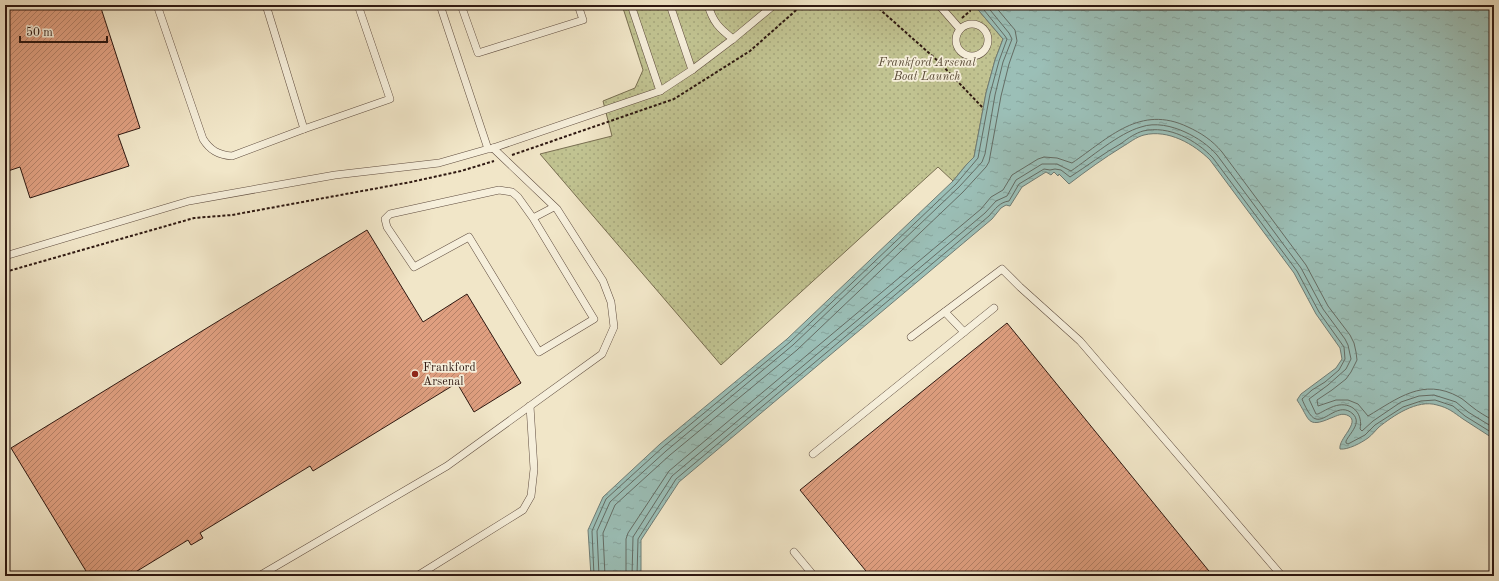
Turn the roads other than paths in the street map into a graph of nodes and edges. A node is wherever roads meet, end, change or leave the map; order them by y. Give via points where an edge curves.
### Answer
1 (157, 5) edge
2 (266, 5) edge
3 (358, 5) edge
4 (440, 5) edge
5 (461, 5) edge
6 (578, 5) edge
7 (632, 5) edge
8 (670, 5) edge
9 (708, 5) edge
10 (774, 5) edge
11 (939, 5) edge
12 (958, 26) junction
13 (733, 39) junction
14 (692, 70) junction
15 (660, 91) junction
16 (304, 129) junction
17 (491, 149) junction
18 (554, 207) junction
19 (533, 218) junction
20 (5, 256) edge
21 (994, 308) dead end
22 (945, 312) junction
23 (964, 332) junction
24 (911, 337) dead end
25 (530, 406) junction
26 (813, 454) dead end
27 (794, 552) dead end
28 (259, 576) edge
29 (417, 576) edge
30 (814, 576) edge
31 (1282, 576) edge

1 - 16 lane via 203,139 214,152 232,156
2 - 16 lane
3 - 16 lane via 390,99
4 - 17 lane
5 - 6 lane via 478,53 583,20
7 - 15 lane
8 - 14 lane
9 - 13 lane via 712,18
10 - 13 lane
11 - 12 lane
12 - 12 lane via 956,43 961,52 975,56 984,51 988,42 983,28 974,24
13 - 14 lane
14 - 15 lane
15 - 17 lane
17 - 18 lane
17 - 20 lane via 438,163 335,176 189,200
18 - 19 lane
18 - 25 lane via 603,281 611,302 614,327 602,354
19 - 19 lane via 512,192 499,190 390,214 385,219 387,227 414,267 469,237 539,352 594,319
21 - 23 lane
22 - 23 lane
22 - 24 lane
22 - 31 lane via 1002,269 1080,341
23 - 26 lane
25 - 28 lane via 447,466
25 - 29 lane via 534,469 531,496 523,510
27 - 30 lane

